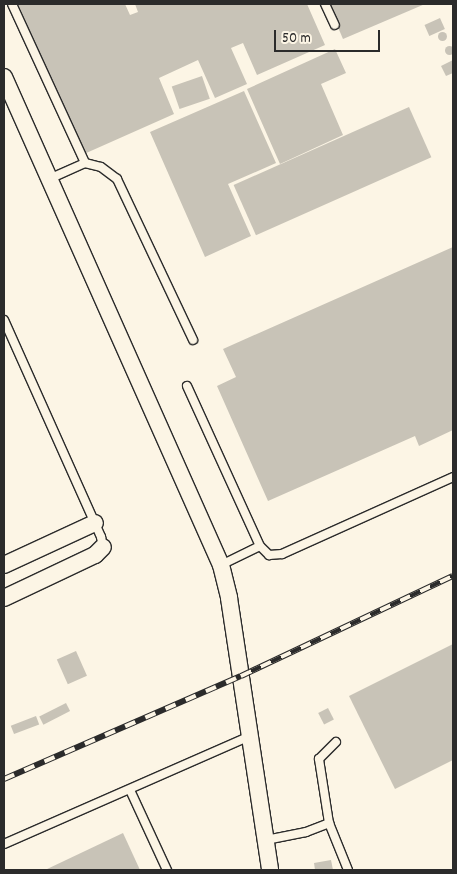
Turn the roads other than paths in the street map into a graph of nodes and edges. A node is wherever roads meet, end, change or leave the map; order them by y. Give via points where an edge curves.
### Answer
1 (12, 4) edge
2 (325, 4) edge
3 (334, 25) dead end
4 (4, 78) edge
5 (85, 163) junction
6 (49, 179) junction
7 (4, 320) edge
8 (193, 340) dead end
9 (187, 386) dead end
10 (453, 477) edge
11 (95, 523) junction
12 (260, 546) junction
13 (103, 547) joint
14 (4, 565) edge
15 (220, 565) junction
16 (4, 597) edge
17 (250, 736) junction
18 (336, 742) dead end
19 (130, 790) junction
20 (329, 822) junction
21 (266, 840) junction
22 (4, 844) edge
23 (167, 870) edge
24 (270, 870) edge
25 (348, 870) edge

1 - 5 lane
2 - 3 lane
4 - 6 street
5 - 6 lane
5 - 8 lane via 110,172 120,184
6 - 15 street
7 - 11 lane
9 - 12 lane
10 - 12 lane via 282,554 269,555
11 - 13 lane
11 - 14 street
12 - 15 lane
13 - 16 street via 95,555
15 - 17 street via 229,598
17 - 19 lane
17 - 21 street
18 - 20 lane via 319,759
19 - 22 lane
19 - 23 lane
20 - 21 lane via 306,832
20 - 25 lane
21 - 24 street

